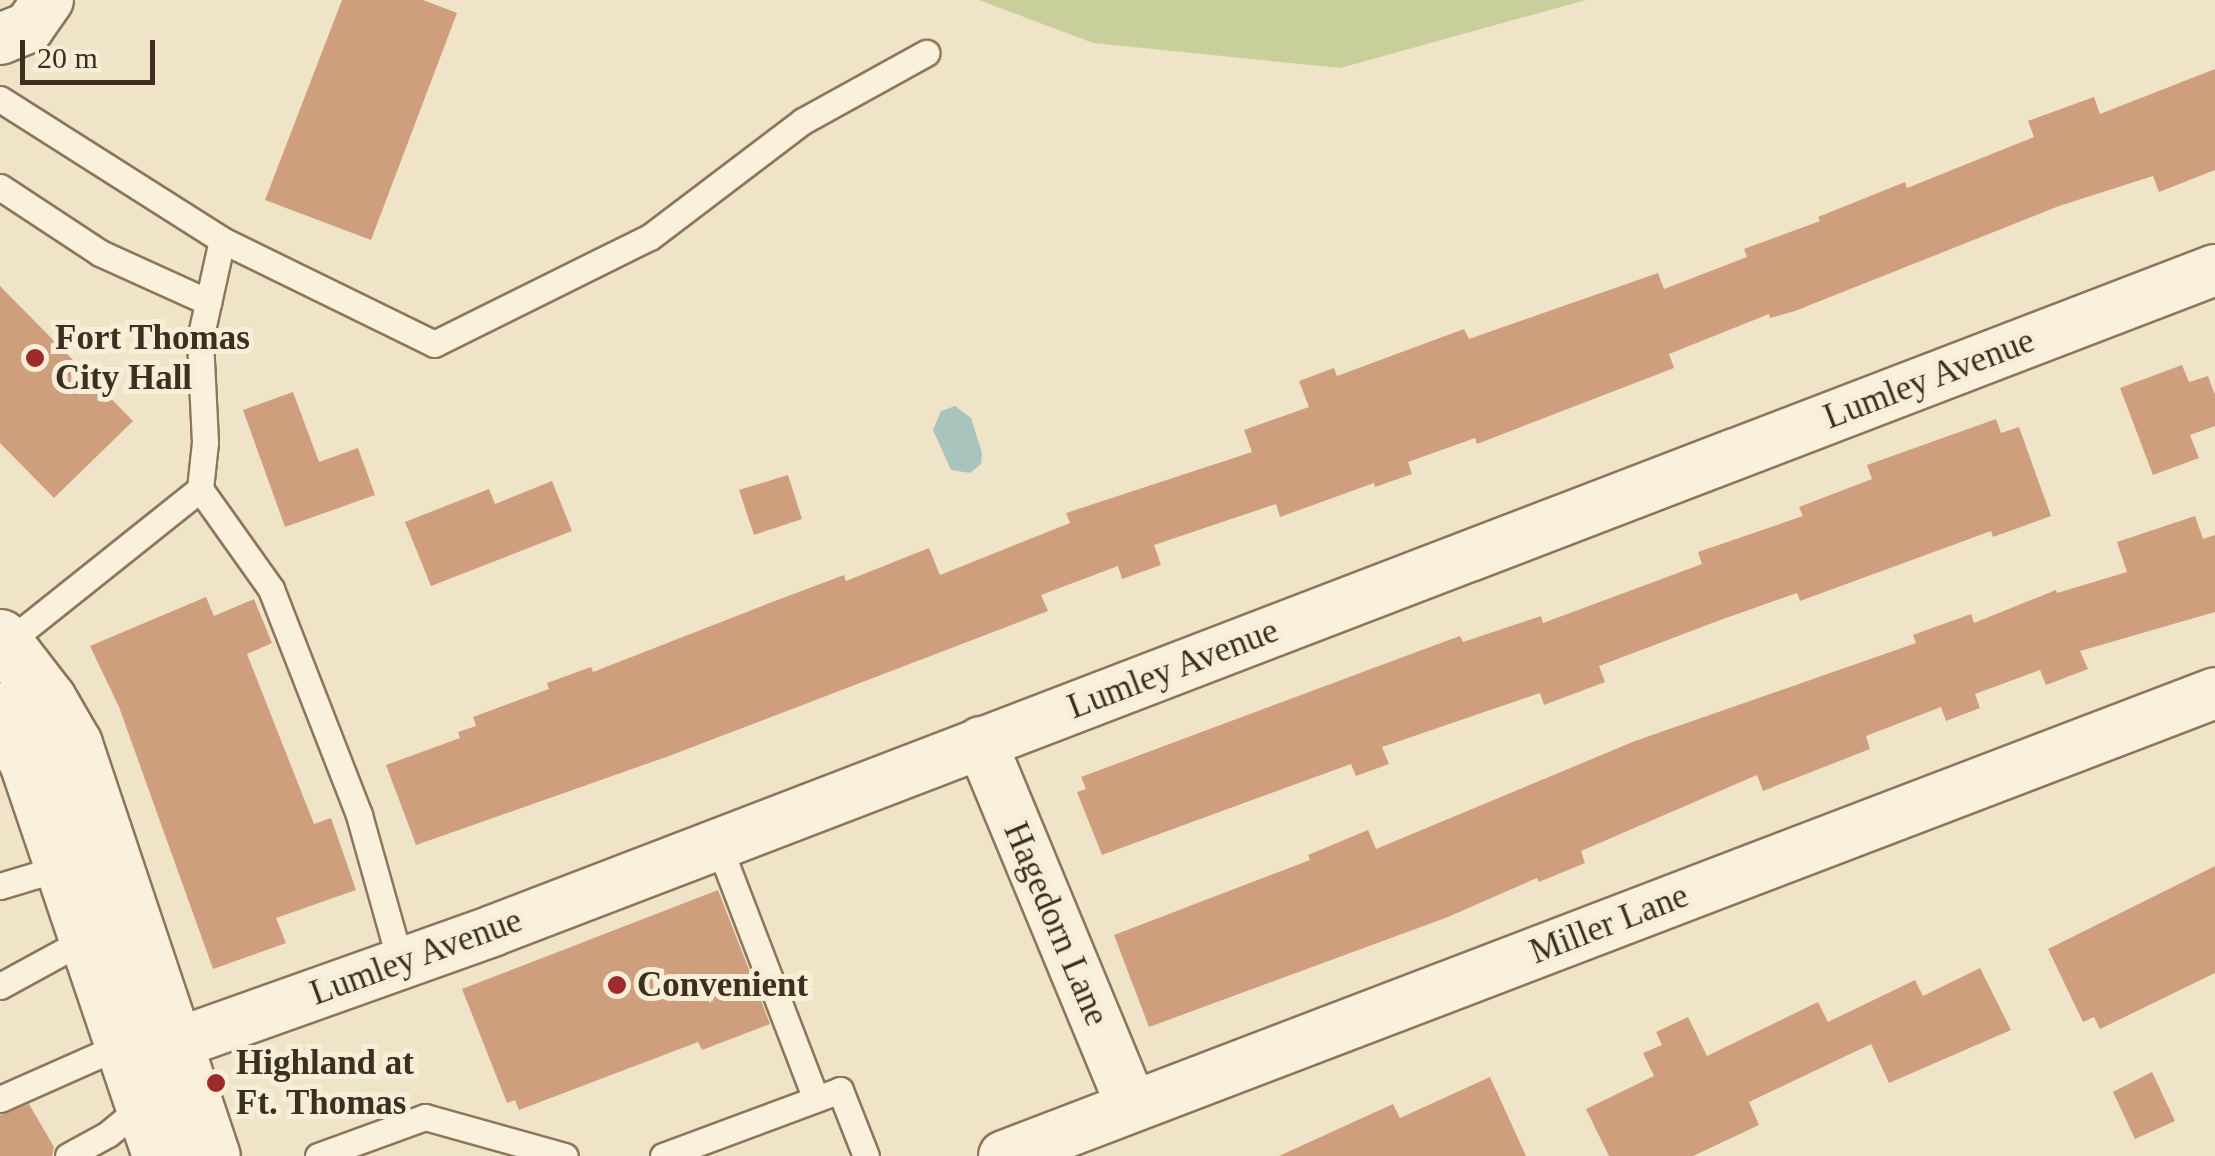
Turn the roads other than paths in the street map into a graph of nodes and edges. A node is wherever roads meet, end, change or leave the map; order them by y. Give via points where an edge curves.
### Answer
1 (48, 0) edge
2 (0, 40) edge
3 (926, 52) dead end
4 (0, 100) edge
5 (0, 187) edge
6 (222, 240) junction
7 (2215, 270) edge
8 (208, 302) junction
9 (200, 489) junction
10 (2, 643) edge
11 (2215, 693) edge
12 (0, 710) edge
13 (980, 742) junction
14 (14, 769) edge
15 (718, 844) junction
16 (63, 867) junction
17 (0, 886) edge
18 (88, 938) junction
19 (400, 964) junction
20 (0, 986) edge
21 (146, 1082) edge
22 (0, 1099) edge
23 (816, 1099) junction
24 (1132, 1106) junction
25 (68, 1156) edge
26 (212, 1156) edge
27 (318, 1156) edge
28 (565, 1156) edge
29 (663, 1156) edge
30 (866, 1156) edge
31 (1004, 1156) edge

1 - 2 street via 28,27
3 - 6 lane via 803,121 650,236 434,344
4 - 6 lane
5 - 8 lane via 100,253
6 - 8 lane
7 - 13 street, Lumley Avenue
8 - 9 lane via 200,339
9 - 10 lane
9 - 19 lane via 271,589 358,815
10 - 21 main road via 74,744
11 - 24 street, Miller Lane
12 - 14 main road
13 - 15 street, Lumley Avenue
13 - 24 street, Hagedorn Lane
14 - 16 main road
15 - 19 street, Lumley Avenue
15 - 23 lane
16 - 17 lane
16 - 18 main road
18 - 20 lane
18 - 21 main road
19 - 21 street, Lumley Avenue
21 - 22 lane
21 - 25 lane via 108,1134
21 - 26 main road
23 - 29 lane
23 - 30 lane via 840,1090
24 - 31 street, Miller Lane
27 - 28 lane via 425,1117

